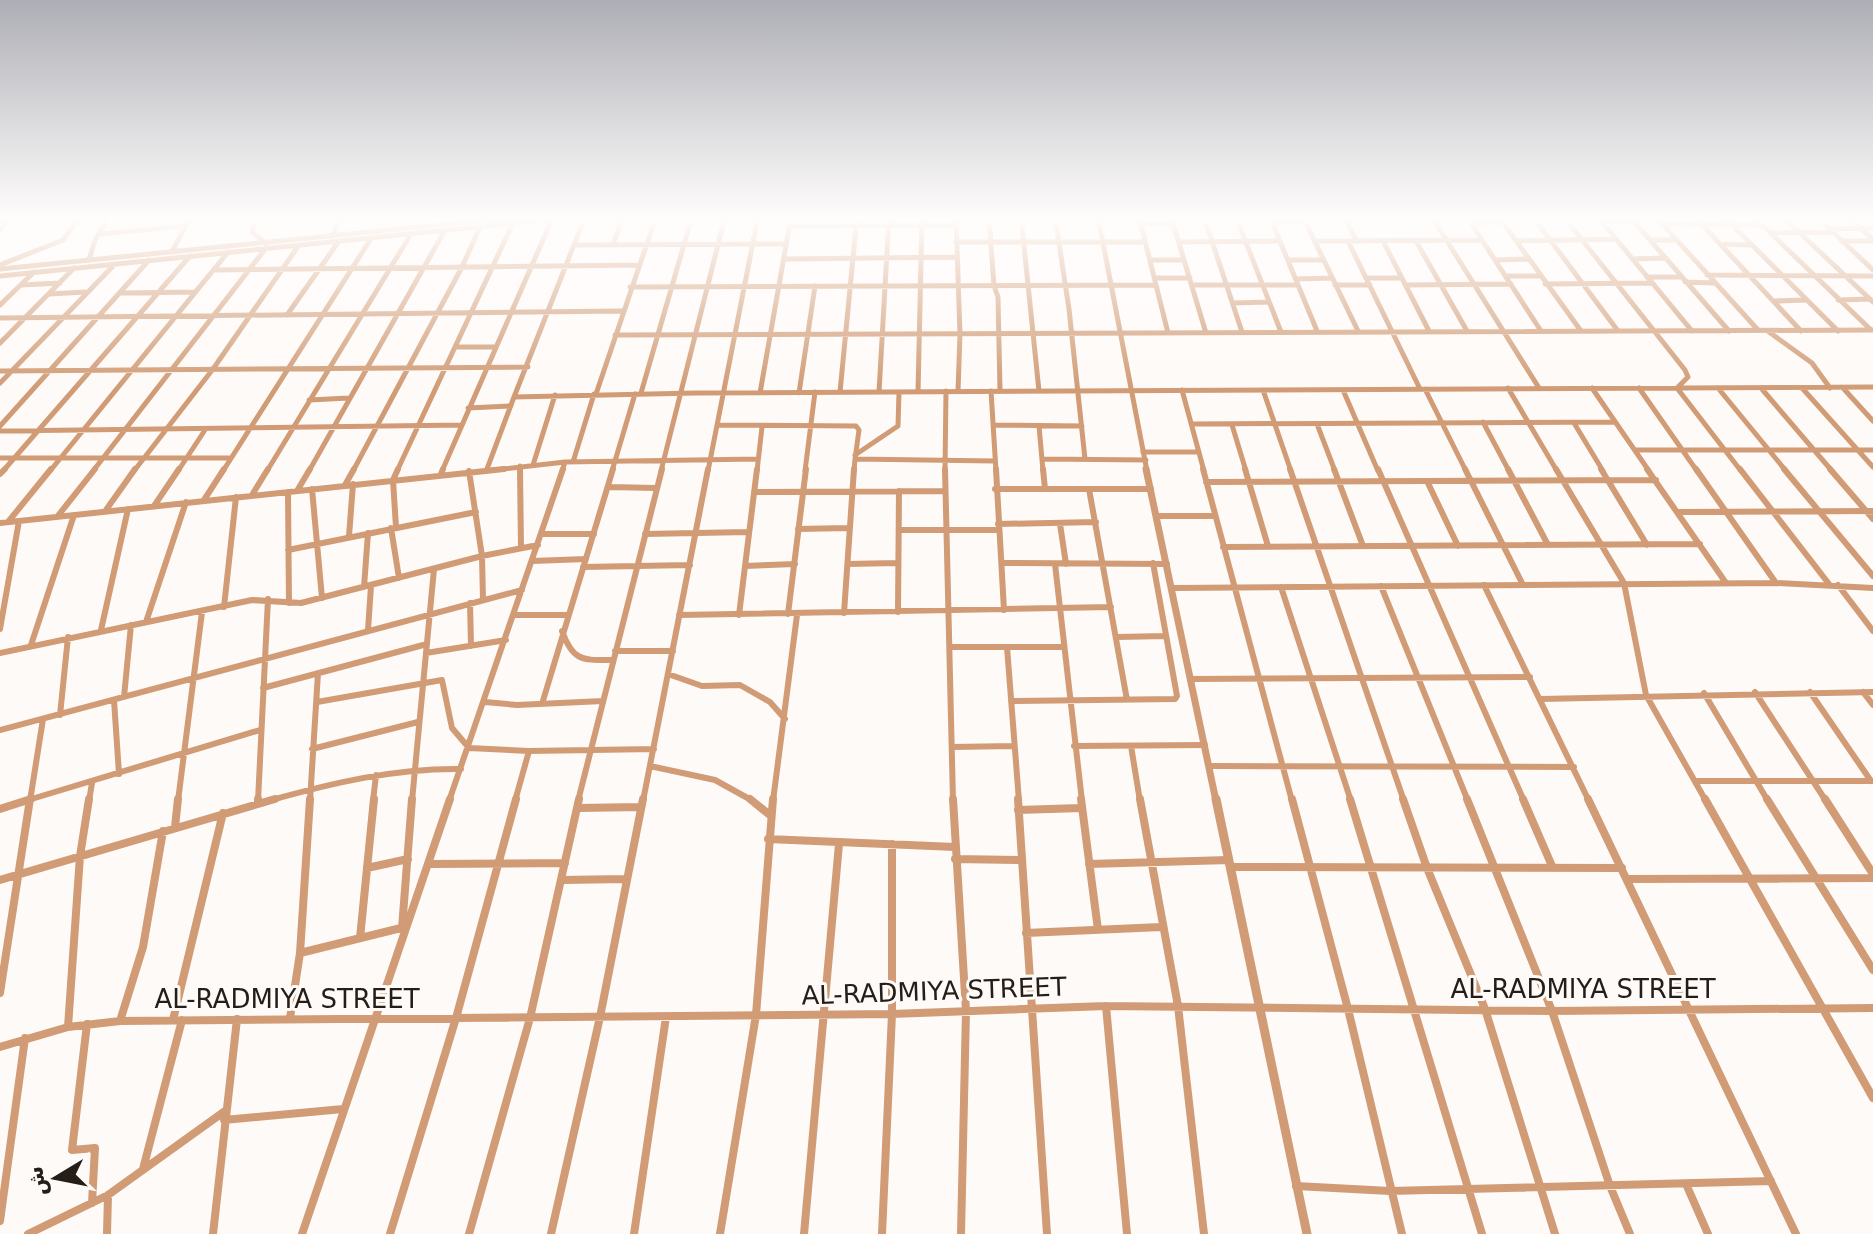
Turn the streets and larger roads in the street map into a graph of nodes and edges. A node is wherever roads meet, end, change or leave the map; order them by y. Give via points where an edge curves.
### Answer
1 (31, 275) edge
2 (68, 275) edge
3 (104, 275) edge
4 (136, 275) edge
5 (175, 275) edge
6 (210, 275) edge
7 (246, 275) edge
8 (278, 275) edge
9 (315, 275) edge
10 (347, 275) edge
11 (387, 275) edge
12 (422, 275) edge
13 (458, 275) edge
14 (492, 275) edge
15 (527, 275) edge
16 (563, 275) edge
17 (635, 275) edge
18 (677, 275) edge
19 (712, 275) edge
20 (746, 275) edge
21 (782, 275) edge
22 (851, 275) edge
23 (886, 275) edge
24 (922, 275) edge
25 (958, 275) edge
26 (993, 275) edge
27 (1028, 275) edge
28 (1063, 275) edge
29 (1110, 275) edge
30 (1153, 275) edge
31 (1189, 275) edge
32 (1223, 275) edge
33 (1257, 275) edge
34 (1294, 275) edge
35 (1330, 275) edge
36 (1364, 275) edge
37 (1399, 275) edge
38 (1434, 275) edge
39 (1468, 275) edge
40 (1575, 275) edge
41 (1610, 275) edge
42 (1645, 275) edge
43 (1679, 275) edge
44 (1707, 275) joint
45 (1748, 275) edge
46 (1780, 275) edge
47 (1811, 275) edge
48 (1859, 275) edge
49 (1506, 276) joint
50 (1540, 276) joint
51 (1846, 276) junction
52 (1647, 277) junction
53 (1681, 277) junction
54 (1750, 277) junction
55 (1782, 277) junction
56 (1813, 277) junction
57 (1190, 278) junction
58 (1332, 278) junction
59 (1401, 278) junction
60 (1155, 282) junction
61 (1297, 282) junction
62 (1368, 282) junction
63 (1685, 282) junction
64 (60, 283) junction
65 (1652, 283) junction
66 (1714, 283) junction
67 (1474, 284) junction
68 (1511, 284) junction
69 (1545, 284) junction
70 (1582, 284) junction
71 (1617, 284) junction
72 (21, 285) junction
73 (1029, 285) junction
74 (1065, 285) junction
75 (1112, 285) junction
76 (1192, 285) junction
77 (1227, 285) junction
78 (1261, 285) junction
79 (1335, 285) junction
80 (1405, 285) junction
81 (1440, 285) junction
82 (780, 286) junction
83 (815, 286) junction
84 (850, 286) junction
85 (886, 286) junction
86 (922, 286) junction
87 (958, 286) junction
88 (994, 286) junction
89 (630, 287) junction
90 (674, 287) junction
91 (709, 287) junction
92 (743, 287) junction
93 (87, 292) junction
94 (160, 292) junction
95 (196, 292) junction
96 (119, 293) junction
97 (49, 294) junction
98 (1807, 300) junction
99 (1838, 300) junction
100 (1774, 301) junction
101 (1872, 301) edge
102 (1, 302) edge
103 (1268, 302) junction
104 (1233, 303) junction
105 (622, 311) junction
106 (549, 312) junction
107 (510, 314) junction
108 (248, 315) junction
109 (287, 315) junction
110 (321, 315) junction
111 (363, 315) junction
112 (399, 315) junction
113 (436, 315) junction
114 (472, 315) junction
115 (177, 316) junction
116 (214, 316) junction
117 (63, 317) junction
118 (97, 317) junction
119 (137, 317) junction
120 (0, 318) edge
121 (25, 318) junction
122 (1761, 330) junction
123 (1872, 330) edge
124 (1317, 331) junction
125 (1358, 331) junction
126 (1393, 331) junction
127 (1429, 331) junction
128 (1467, 331) junction
129 (1502, 331) junction
130 (1541, 331) junction
131 (1581, 331) junction
132 (1618, 331) junction
133 (1692, 331) junction
134 (1729, 331) junction
135 (1801, 331) junction
136 (1838, 331) junction
137 (1242, 332) junction
138 (1281, 332) junction
139 (1655, 332) junction
140 (997, 333) junction
141 (1034, 333) junction
142 (1072, 333) junction
143 (1122, 333) junction
144 (1168, 333) junction
145 (1206, 333) junction
146 (846, 334) junction
147 (884, 334) junction
148 (921, 334) junction
149 (960, 334) junction
150 (615, 335) junction
151 (697, 335) junction
152 (734, 335) junction
153 (772, 335) junction
154 (809, 335) junction
155 (658, 336) junction
156 (0, 343) edge
157 (455, 347) junction
158 (496, 347) junction
159 (486, 367) junction
160 (528, 367) junction
161 (328, 368) junction
162 (367, 368) junction
163 (408, 368) junction
164 (444, 368) junction
165 (213, 369) junction
166 (287, 369) junction
167 (50, 370) junction
168 (91, 370) junction
169 (169, 370) junction
170 (0, 371) edge
171 (11, 371) junction
172 (132, 371) junction
173 (0, 383) edge
174 (1873, 387) edge
175 (1508, 388) junction
176 (1539, 388) junction
177 (1592, 388) junction
178 (1639, 388) junction
179 (1677, 388) junction
180 (1718, 388) junction
181 (1761, 388) junction
182 (1802, 388) junction
183 (1830, 388) junction
184 (1842, 388) junction
185 (1422, 389) junction
186 (1182, 390) junction
187 (1263, 390) junction
188 (1343, 390) junction
189 (946, 391) junction
190 (958, 391) junction
191 (991, 391) junction
192 (1000, 391) junction
193 (1039, 391) junction
194 (1078, 391) junction
195 (1132, 391) junction
196 (815, 392) junction
197 (840, 392) junction
198 (879, 392) junction
199 (899, 392) junction
200 (918, 392) junction
201 (680, 393) junction
202 (723, 393) junction
203 (760, 393) junction
204 (799, 393) junction
205 (595, 394) junction
206 (638, 394) junction
207 (555, 395) junction
208 (514, 397) junction
209 (349, 398) junction
210 (309, 400) junction
211 (511, 406) junction
212 (468, 408) junction
213 (1873, 421) edge
214 (1483, 422) junction
215 (1528, 422) junction
216 (1615, 422) junction
217 (1358, 423) junction
218 (1442, 423) junction
219 (1574, 423) junction
220 (1192, 424) junction
221 (1274, 424) junction
222 (1317, 424) junction
223 (461, 425) junction
224 (717, 425) junction
225 (994, 425) junction
226 (1232, 425) junction
227 (418, 426) junction
228 (810, 426) junction
229 (1039, 426) junction
230 (1082, 426) junction
231 (375, 427) junction
232 (762, 427) junction
233 (334, 428) junction
234 (0, 429) edge
235 (248, 429) junction
236 (292, 429) junction
237 (122, 430) junction
238 (163, 430) junction
239 (205, 430) junction
240 (37, 431) junction
241 (80, 431) junction
242 (1681, 449) junction
243 (1857, 449) junction
244 (1635, 450) junction
245 (1815, 450) junction
246 (1873, 450) edge
247 (1727, 451) junction
248 (1772, 451) junction
249 (1198, 452) junction
250 (1144, 456) junction
251 (855, 457) junction
252 (0, 458) edge
253 (57, 458) junction
254 (143, 458) junction
255 (187, 458) junction
256 (229, 458) junction
257 (13, 459) junction
258 (99, 459) junction
259 (757, 459) junction
260 (1043, 459) junction
261 (1085, 459) junction
262 (994, 461) junction
263 (569, 462) junction
264 (617, 462) junction
265 (662, 462) junction
266 (711, 462) junction
267 (945, 462) junction
268 (533, 465) junction
269 (520, 466) junction
270 (1873, 467) edge
271 (487, 469) junction
272 (469, 471) junction
273 (0, 474) edge
274 (441, 474) junction
275 (393, 480) junction
276 (1381, 480) junction
277 (1563, 480) junction
278 (1656, 480) junction
279 (1427, 481) junction
280 (1471, 481) junction
281 (1515, 481) junction
282 (1610, 481) junction
283 (1206, 482) junction
284 (1339, 482) junction
285 (1250, 483) junction
286 (1294, 483) junction
287 (349, 485) junction
288 (609, 487) junction
289 (656, 488) junction
290 (312, 489) junction
291 (995, 489) junction
292 (1045, 489) junction
293 (1089, 489) junction
294 (1151, 489) junction
295 (297, 491) junction
296 (851, 491) junction
297 (899, 491) junction
298 (945, 491) junction
299 (288, 492) junction
300 (754, 492) junction
301 (804, 492) junction
302 (252, 495) junction
303 (236, 497) junction
304 (204, 500) junction
305 (186, 502) junction
306 (154, 506) junction
307 (128, 509) junction
308 (106, 511) junction
309 (1771, 511) junction
310 (1819, 511) junction
311 (1870, 511) edge
312 (476, 512) junction
313 (1678, 512) junction
314 (1726, 512) junction
315 (74, 515) junction
316 (1158, 516) junction
317 (1215, 516) junction
318 (57, 517) junction
319 (1873, 519) edge
320 (19, 521) junction
321 (4, 522) edge
322 (1096, 522) junction
323 (1060, 524) junction
324 (394, 527) junction
325 (998, 527) junction
326 (848, 528) junction
327 (798, 529) junction
328 (899, 530) junction
329 (948, 530) junction
330 (748, 532) junction
331 (368, 533) junction
332 (696, 533) junction
333 (542, 534) junction
334 (594, 534) junction
335 (645, 534) junction
336 (349, 536) junction
337 (317, 543) junction
338 (1700, 544) junction
339 (538, 545) junction
340 (1548, 545) junction
341 (1600, 545) junction
342 (1647, 545) junction
343 (1268, 546) junction
344 (1317, 546) junction
345 (1363, 546) junction
346 (1458, 546) junction
347 (1223, 547) junction
348 (1410, 547) junction
349 (1504, 547) junction
350 (521, 548) junction
351 (288, 550) junction
352 (482, 556) junction
353 (532, 561) junction
354 (585, 563) junction
355 (897, 563) junction
356 (1002, 563) junction
357 (1153, 563) junction
358 (795, 564) junction
359 (848, 564) junction
360 (1055, 564) junction
361 (1066, 564) junction
362 (1105, 564) junction
363 (1167, 564) junction
364 (690, 565) junction
365 (745, 566) junction
366 (637, 567) junction
367 (434, 569) junction
368 (1873, 576) edge
369 (399, 578) junction
370 (4, 579) edge
371 (1624, 583) junction
372 (1726, 583) junction
373 (1776, 583) junction
374 (1829, 584) junction
375 (1484, 585) junction
376 (1523, 585) junction
377 (1838, 585) junction
378 (368, 586) junction
379 (1330, 586) junction
380 (1381, 586) junction
381 (1429, 586) junction
382 (1281, 587) junction
383 (1173, 588) junction
384 (1234, 588) junction
385 (1873, 588) edge
386 (522, 590) junction
387 (2, 598) edge
388 (322, 598) junction
389 (268, 599) junction
390 (483, 600) junction
391 (289, 603) junction
392 (470, 603) junction
393 (224, 607) junction
394 (1111, 607) junction
395 (1059, 609) junction
396 (1004, 610) junction
397 (951, 611) junction
398 (202, 612) junction
399 (898, 612) junction
400 (844, 613) junction
401 (430, 614) junction
402 (792, 614) junction
403 (514, 615) junction
404 (568, 615) junction
405 (679, 615) junction
406 (739, 615) junction
407 (146, 622) junction
408 (131, 625) junction
409 (0, 627) edge
410 (101, 630) junction
411 (368, 630) junction
412 (562, 631) junction
413 (1873, 631) edge
414 (1165, 636) junction
415 (68, 637) junction
416 (1117, 637) junction
417 (506, 640) junction
418 (31, 645) junction
419 (471, 646) junction
420 (952, 647) junction
421 (1007, 647) junction
422 (1062, 647) junction
423 (426, 649) junction
424 (673, 651) junction
425 (0, 653) edge
426 (614, 655) junction
427 (265, 657) junction
428 (318, 673) junction
429 (668, 674) junction
430 (1469, 676) junction
431 (1530, 677) junction
432 (1260, 678) junction
433 (1311, 678) junction
434 (1416, 678) junction
435 (193, 679) junction
436 (1191, 679) junction
437 (1362, 679) junction
438 (421, 684) junction
439 (263, 688) junction
440 (1755, 692) junction
441 (1810, 692) junction
442 (1863, 692) junction
443 (1873, 692) edge
444 (1704, 693) junction
445 (1646, 695) junction
446 (124, 697) junction
447 (1541, 699) junction
448 (114, 700) junction
449 (1127, 700) junction
450 (603, 701) junction
451 (1011, 701) junction
452 (1068, 701) junction
453 (317, 702) junction
454 (485, 702) junction
455 (542, 704) junction
456 (1873, 705) edge
457 (60, 715) junction
458 (43, 719) junction
459 (785, 719) junction
460 (418, 722) junction
461 (0, 730) edge
462 (260, 730) junction
463 (1205, 745) junction
464 (1014, 746) junction
465 (1074, 746) junction
466 (1131, 746) junction
467 (952, 747) junction
468 (469, 748) junction
469 (312, 749) junction
470 (591, 749) junction
471 (654, 749) junction
472 (529, 751) junction
473 (185, 754) junction
474 (1509, 765) junction
475 (650, 766) junction
476 (1209, 766) junction
477 (1283, 766) junction
478 (1340, 766) junction
479 (1393, 767) junction
480 (1453, 767) junction
481 (1574, 767) junction
482 (414, 768) junction
483 (461, 769) junction
484 (119, 774) junction
485 (376, 775) junction
486 (1812, 780) junction
487 (1695, 781) junction
488 (1756, 782) junction
489 (1872, 782) edge
490 (92, 783) junction
491 (311, 789) junction
492 (30, 800) junction
493 (258, 804) junction
494 (641, 807) junction
495 (578, 808) junction
496 (1081, 808) junction
497 (0, 809) edge
498 (1018, 810) junction
499 (223, 813) junction
500 (771, 816) junction
501 (175, 827) junction
502 (163, 831) junction
503 (768, 839) junction
504 (839, 844) junction
505 (892, 844) junction
506 (955, 847) junction
507 (80, 856) junction
508 (408, 859) junction
509 (955, 859) junction
510 (1021, 860) junction
511 (1151, 861) junction
512 (498, 863) junction
513 (565, 863) junction
514 (1230, 863) junction
515 (429, 864) junction
516 (1089, 864) junction
517 (1309, 866) junction
518 (1552, 866) junction
519 (1371, 867) junction
520 (1492, 867) junction
521 (367, 868) junction
522 (1427, 868) junction
523 (1622, 868) junction
524 (20, 874) junction
525 (1873, 876) edge
526 (1748, 877) junction
527 (626, 879) junction
528 (1627, 879) junction
529 (1814, 879) junction
530 (0, 880) edge
531 (561, 880) junction
532 (406, 927) junction
533 (1161, 927) junction
534 (1098, 930) junction
535 (1026, 933) junction
536 (360, 938) junction
537 (300, 953) junction
538 (1873, 970) edge
539 (0, 993) edge
540 (1106, 1006) junction
541 (1178, 1006) junction
542 (1414, 1007) junction
543 (1259, 1008) junction
544 (1821, 1008) junction
545 (1873, 1008) edge
546 (1035, 1009) junction
547 (1348, 1009) junction
548 (1485, 1009) junction
549 (1691, 1010) junction
550 (966, 1011) junction
551 (1552, 1011) junction
552 (892, 1014) junction
553 (756, 1015) junction
554 (824, 1015) junction
555 (600, 1017) junction
556 (666, 1017) junction
557 (290, 1018) junction
558 (456, 1018) junction
559 (530, 1018) junction
560 (237, 1019) junction
561 (377, 1019) junction
562 (177, 1020) junction
563 (120, 1021) junction
564 (87, 1024) junction
565 (68, 1027) junction
566 (25, 1038) junction
567 (0, 1047) edge
568 (1873, 1098) edge
569 (343, 1109) junction
570 (224, 1116) junction
571 (143, 1169) junction
572 (1771, 1181) junction
573 (1686, 1184) junction
574 (1296, 1186) junction
575 (1610, 1186) junction
576 (1539, 1189) junction
577 (1467, 1190) junction
578 (1390, 1191) junction
579 (108, 1195) junction
580 (92, 1203) junction
581 (0, 1221) edge
582 (28, 1234) edge
583 (107, 1234) edge
584 (213, 1234) edge
585 (302, 1234) edge
586 (390, 1234) edge
587 (469, 1234) edge
588 (551, 1234) edge
589 (634, 1234) edge
590 (720, 1234) edge
591 (804, 1234) edge
592 (882, 1234) edge
593 (961, 1234) edge
594 (1047, 1234) edge
595 (1127, 1234) edge
596 (1204, 1234) edge
597 (1307, 1234) edge
598 (1402, 1234) edge
599 (1482, 1234) edge
600 (1555, 1234) edge
601 (1630, 1234) edge
602 (1708, 1234) edge
603 (1796, 1234) edge

1 - 72 street
2 - 64 street
3 - 93 street
4 - 96 street
5 - 94 street
6 - 95 street
7 - 116 street
8 - 108 street
9 - 109 street
10 - 110 street
11 - 111 street
12 - 112 street
13 - 113 street
14 - 114 street
15 - 107 street
16 - 106 street
17 - 89 street
18 - 90 street
19 - 91 street
20 - 92 street
21 - 82 street
22 - 84 street
23 - 85 street
24 - 86 street
25 - 87 street
26 - 88 street
27 - 73 street
28 - 74 street
29 - 75 street
30 - 60 street
31 - 57 street
32 - 77 street
33 - 78 street
34 - 61 street
35 - 58 street
36 - 62 street
37 - 59 street
38 - 81 street
39 - 67 street
40 - 70 street
41 - 71 street
42 - 52 street
43 - 53 street
44 - 54 street
44 - 66 street
45 - 54 street
46 - 55 street
47 - 56 street
48 - 51 street
49 - 50 street
49 - 68 street
50 - 69 street
51 - 56 street
51 - 101 street
52 - 53 street
52 - 65 street
53 - 63 street
54 - 55 street
54 - 100 street
55 - 56 street
55 - 98 street
56 - 99 street
57 - 60 street
57 - 76 street
58 - 61 street
58 - 79 street
59 - 62 street
59 - 80 street
60 - 75 street
60 - 144 street
61 - 78 street
61 - 124 street
62 - 79 street
62 - 126 street
63 - 66 street
63 - 134 street
64 - 72 street
64 - 97 street
65 - 71 street
65 - 133 street
66 - 122 street
67 - 68 street
67 - 81 street
67 - 129 street
68 - 130 street
69 - 70 street
69 - 131 street
70 - 71 street
70 - 132 street
71 - 139 street
72 - 102 street
73 - 74 street
73 - 88 street
73 - 141 street
74 - 75 street
74 - 142 street
75 - 143 street
76 - 77 street
76 - 145 street
77 - 78 street
77 - 104 street
78 - 103 street
79 - 125 street
80 - 81 street
80 - 127 street
81 - 128 street
82 - 83 street
82 - 92 street
82 - 153 street
83 - 84 street
83 - 154 street
84 - 85 street
84 - 146 street
85 - 86 street
85 - 147 street
86 - 87 street
86 - 148 street
87 - 88 street
87 - 149 street
88 - 140 street
89 - 90 street
89 - 105 street
90 - 91 street
90 - 155 street
91 - 92 street
91 - 151 street
92 - 152 street
93 - 97 street
93 - 117 street
94 - 95 street
94 - 96 street
94 - 119 street
95 - 115 street
96 - 118 street
97 - 121 street
98 - 100 street
98 - 136 street
99 - 101 street
99 - 123 street
100 - 135 street
103 - 104 street
103 - 138 street
104 - 137 street
105 - 106 street
105 - 150 street
106 - 107 street
106 - 160 street
107 - 114 street
107 - 158 street
108 - 109 street
108 - 116 street
108 - 165 street
109 - 110 street
110 - 111 street
110 - 166 street
111 - 112 street
111 - 161 street
112 - 113 street
112 - 162 street
113 - 114 street
113 - 163 street
114 - 157 street
115 - 116 street
115 - 119 street
115 - 172 street
116 - 169 street
117 - 118 street
117 - 121 street
117 - 171 street
118 - 119 street
118 - 167 street
119 - 168 street
120 - 121 street
121 - 156 street
122 - 134 street
122 - 135 street
122 - 183 street via 1815,366
123 - 136 street
124 - 125 street
124 - 138 street
125 - 126 street
126 - 127 street
126 - 185 street
127 - 128 street
128 - 129 street
129 - 130 street
129 - 176 street
130 - 131 street
131 - 132 street
132 - 139 street
133 - 134 street
133 - 139 street
135 - 136 street
137 - 138 street
137 - 145 street
139 - 179 street via 1688,375
140 - 141 street
140 - 149 street
140 - 192 street
141 - 142 street
141 - 193 street
142 - 143 street
142 - 194 street
143 - 144 street
143 - 195 street
144 - 145 street
146 - 147 street
146 - 154 street
146 - 197 street
147 - 148 street
147 - 198 street
148 - 149 street
148 - 200 street
149 - 190 street
150 - 155 street
150 - 205 street
151 - 152 street
151 - 155 street
151 - 201 street
152 - 153 street
152 - 202 street
153 - 154 street
153 - 203 street
154 - 204 street
155 - 206 street
157 - 158 street
157 - 164 street
158 - 159 street
159 - 160 street
159 - 164 street
159 - 212 street
160 - 208 street
161 - 162 street
161 - 166 street
161 - 210 street
162 - 163 street
162 - 209 street
163 - 164 street
163 - 231 street
164 - 227 street
165 - 166 street
165 - 169 street
165 - 238 street
166 - 235 street
167 - 168 street
167 - 171 street
167 - 234 street
168 - 172 street
168 - 240 street
169 - 172 street
169 - 237 street
170 - 171 street
171 - 173 street
172 - 241 street
174 - 184 street
175 - 176 street
175 - 185 street
175 - 215 street
176 - 177 street
177 - 178 street
177 - 216 street
178 - 179 street
178 - 242 street
179 - 180 street
179 - 247 street
180 - 181 street
180 - 248 street
181 - 182 street
181 - 245 street
182 - 183 street
182 - 243 street
183 - 184 street
184 - 213 street
185 - 188 street
185 - 218 street
186 - 187 street
186 - 195 street
186 - 220 street
187 - 188 street
187 - 221 street
188 - 217 street
189 - 190 street
189 - 200 street
189 - 267 street
190 - 191 street
191 - 192 street
191 - 225 street
192 - 193 street
193 - 194 street
194 - 195 street
194 - 230 street
195 - 250 street
196 - 197 street
196 - 204 street
196 - 228 street
197 - 198 street
198 - 199 street
199 - 200 street
199 - 251 street via 898,426
201 - 202 street
201 - 206 street
201 - 265 street
202 - 203 street
202 - 224 street
203 - 204 street
205 - 206 street
205 - 207 street
205 - 263 street
206 - 264 street
207 - 208 street
207 - 268 street
208 - 211 street
209 - 210 street
209 - 233 street
210 - 236 street
211 - 212 street
211 - 271 street
212 - 223 street
214 - 215 street
214 - 218 street
214 - 281 street
215 - 219 street
215 - 277 street
216 - 219 street
216 - 244 street
217 - 218 street
217 - 222 street
217 - 276 street
218 - 280 street
219 - 282 street
220 - 226 street
220 - 249 street
221 - 222 street
221 - 226 street
221 - 286 street
222 - 284 street
223 - 227 street
223 - 274 street
224 - 232 street
224 - 266 street
225 - 229 street
225 - 262 street
226 - 285 street
227 - 231 street
227 - 275 street
228 - 232 street
228 - 251 street via 858,428
228 - 301 street
229 - 230 street
229 - 260 street
230 - 261 street
231 - 233 street
231 - 287 street
232 - 259 street
233 - 236 street
233 - 295 street
234 - 240 street
235 - 236 street
235 - 239 street
235 - 256 street
236 - 302 street
237 - 238 street
237 - 241 street
237 - 258 street
238 - 239 street
238 - 254 street
239 - 255 street
240 - 241 street
240 - 257 street
241 - 253 street
242 - 244 street
242 - 247 street
242 - 314 street
243 - 245 street
243 - 246 street
243 - 270 street
244 - 278 street
245 - 248 street
245 - 311 street
247 - 248 street
247 - 309 street
248 - 310 street
249 - 250 street
249 - 283 street
250 - 261 street
250 - 294 street
251 - 267 street
251 - 296 street
252 - 257 street
253 - 257 street
253 - 258 street
253 - 321 street
254 - 255 street
254 - 258 street
254 - 308 street
255 - 256 street
255 - 306 street
256 - 304 street
257 - 273 street
258 - 318 street
259 - 266 street
259 - 300 street
260 - 261 street
260 - 292 street
262 - 267 street
262 - 291 street
263 - 264 street
263 - 268 street
263 - 333 street
264 - 265 street
264 - 288 street
265 - 266 street
265 - 289 street
266 - 332 street
267 - 298 street
268 - 269 street
269 - 271 street
269 - 350 street
271 - 272 street
272 - 274 street
272 - 312 street
274 - 275 street
275 - 287 street
275 - 324 street
276 - 279 street
276 - 284 street
276 - 348 street
277 - 281 street
277 - 282 street
277 - 341 street
278 - 282 street
278 - 313 street
279 - 280 street
279 - 346 street
280 - 281 street
280 - 349 street
281 - 340 street
282 - 342 street
283 - 285 street
283 - 317 street
284 - 286 street
284 - 345 street
285 - 286 street
285 - 343 street
286 - 344 street
287 - 290 street
287 - 336 street
288 - 289 street
288 - 334 street
289 - 335 street
290 - 295 street
290 - 337 street
291 - 292 street
291 - 325 street
292 - 293 street
293 - 294 street
293 - 322 street
294 - 316 street
295 - 299 street
296 - 297 street
296 - 301 street
296 - 326 street
297 - 298 street
297 - 328 street
298 - 329 street
299 - 302 street
299 - 351 street
300 - 301 street
300 - 330 street
301 - 327 street
302 - 303 street
303 - 304 street
303 - 393 street
304 - 305 street
305 - 306 street
305 - 407 street
306 - 307 street
307 - 308 street
307 - 410 street
308 - 315 street
309 - 310 street
309 - 314 street
309 - 374 street
310 - 311 street
310 - 368 street
311 - 319 street
312 - 324 street
312 - 352 street
313 - 314 street
313 - 338 street
314 - 373 street
315 - 318 street
315 - 418 street
316 - 317 street
316 - 363 street
317 - 347 street
318 - 320 street
320 - 321 street
320 - 370 street
322 - 323 street
322 - 362 street
323 - 325 street
323 - 361 street
324 - 331 street
324 - 369 street
325 - 329 street
325 - 356 street
326 - 327 street
326 - 359 street
327 - 358 street
328 - 329 street
328 - 355 street
329 - 397 street
330 - 332 street
330 - 365 street
331 - 336 street
331 - 378 street
332 - 335 street
332 - 364 street
333 - 334 street
333 - 339 street
334 - 354 street
335 - 366 street
336 - 337 street
337 - 351 street
337 - 388 street
338 - 342 street
338 - 372 street
339 - 350 street
339 - 353 street
340 - 341 street
340 - 349 street
341 - 342 street
341 - 371 street
343 - 344 street
343 - 347 street
344 - 345 street
344 - 379 street
345 - 348 street
346 - 348 street
346 - 349 street
347 - 384 street
348 - 381 street
349 - 376 street
350 - 352 street
351 - 391 street
352 - 367 street
352 - 390 street
353 - 354 street
353 - 386 street
354 - 366 street
354 - 404 street
355 - 359 street
355 - 399 street
356 - 360 street
356 - 396 street
357 - 362 street
357 - 363 street
357 - 414 street
358 - 365 street
358 - 402 street
359 - 400 street
360 - 361 street
360 - 395 street
361 - 362 street
362 - 394 street
363 - 383 street
364 - 366 street
364 - 405 street
365 - 406 street
366 - 426 street
367 - 369 street
367 - 401 street
369 - 378 street
370 - 387 street
371 - 372 street
371 - 376 street
371 - 445 street
372 - 373 street
373 - 374 street
374 - 377 street
375 - 376 street
375 - 381 street
375 - 431 street
377 - 385 street
377 - 413 street
378 - 388 street
378 - 411 street
379 - 380 street
379 - 382 street
379 - 437 street
380 - 381 street
380 - 434 street
381 - 430 street
382 - 384 street
382 - 433 street
383 - 384 street
383 - 436 street
384 - 432 street
386 - 390 street
386 - 403 street
387 - 409 street
388 - 391 street
389 - 391 street
389 - 393 street
389 - 427 street
390 - 392 street
392 - 401 street
392 - 419 street
393 - 398 street
394 - 395 street
394 - 416 street
395 - 396 street
395 - 422 street
396 - 397 street
397 - 399 street
397 - 420 street
398 - 407 street
398 - 435 street
399 - 400 street
400 - 402 street
401 - 411 street
401 - 423 street
402 - 406 street
402 - 459 street
403 - 404 street
403 - 417 street
404 - 412 street
405 - 406 street
405 - 424 street
407 - 408 street
408 - 410 street
408 - 446 street
410 - 415 street
411 - 427 street
412 - 426 street via 574,657
412 - 455 street
414 - 416 street
414 - 449 street via 1177,696
415 - 418 street
415 - 457 street
416 - 449 street
417 - 419 street
417 - 454 street
418 - 425 street
419 - 423 street
420 - 421 street
420 - 467 street
421 - 422 street
421 - 451 street
422 - 452 street
423 - 428 street
423 - 438 street
424 - 426 street
424 - 429 street
426 - 450 street
427 - 435 street
427 - 439 street
428 - 439 street
428 - 453 street
429 - 459 street via 702,686 740,685 770,702
429 - 471 street
430 - 431 street
430 - 434 street
430 - 474 street
431 - 447 street
432 - 433 street
432 - 436 street
432 - 477 street
433 - 437 street
433 - 478 street
434 - 437 street
434 - 480 street
435 - 446 street
435 - 473 street
436 - 463 street
437 - 479 street
438 - 453 street
438 - 460 street
438 - 468 street via 444,681 452,728
439 - 462 street
440 - 441 street
440 - 444 street
440 - 486 street
441 - 442 street
441 - 489 street
442 - 443 street
442 - 456 street
444 - 445 street
444 - 488 street
445 - 447 street
445 - 487 street
446 - 448 street
447 - 481 street
448 - 457 street
448 - 484 street
449 - 452 street
450 - 455 street
450 - 470 street
451 - 452 street
451 - 464 street
452 - 465 street
453 - 469 street
454 - 455 street
454 - 468 street
457 - 458 street
458 - 461 street
458 - 492 street
459 - 500 street
460 - 469 street
460 - 482 street
462 - 473 street
462 - 493 street
463 - 466 street
463 - 476 street
464 - 467 street
464 - 498 street
465 - 466 street
465 - 496 street
466 - 511 street
467 - 506 street
468 - 472 street
468 - 483 street
469 - 491 street
470 - 471 street
470 - 472 street
470 - 495 street
471 - 475 street
472 - 512 street
473 - 484 street
473 - 501 street
474 - 480 street
474 - 481 street
474 - 518 street
475 - 494 street
475 - 500 street via 717,779
476 - 477 street
476 - 514 street
477 - 478 street
477 - 517 street
478 - 479 street
478 - 519 street
479 - 480 street
479 - 522 street
480 - 520 street
481 - 523 street
482 - 483 street
482 - 485 street
482 - 508 street
483 - 515 street
484 - 490 street
485 - 491 street
485 - 521 street
486 - 488 street
486 - 489 street
486 - 525 street
487 - 488 street
487 - 526 street
488 - 529 street
490 - 492 street
490 - 507 street
491 - 493 street
491 - 537 street
492 - 497 street
492 - 524 street
493 - 499 street
494 - 495 street
494 - 527 street
495 - 513 street
496 - 498 street
496 - 516 street
498 - 510 street
499 - 501 street
499 - 562 street
500 - 503 street
501 - 502 street
502 - 507 street
502 - 563 street via 143,947
503 - 504 street
503 - 553 street
504 - 505 street
504 - 554 street
505 - 506 street
505 - 552 street
506 - 509 street
507 - 524 street
507 - 565 street
508 - 521 street
508 - 532 street
509 - 510 street
509 - 550 street
510 - 535 street
511 - 514 street
511 - 516 street
511 - 533 street
512 - 513 street
512 - 515 street
512 - 558 street
513 - 531 street
514 - 517 street
514 - 543 street
515 - 532 street
516 - 534 street
517 - 519 street
517 - 547 street
518 - 520 street
518 - 523 street
519 - 522 street
519 - 542 street
520 - 522 street
520 - 551 street
521 - 536 street
522 - 548 street
523 - 528 street
524 - 530 street
524 - 539 street
525 - 529 street
526 - 528 street
526 - 529 street
526 - 544 street
527 - 531 street
527 - 555 street
528 - 549 street
529 - 538 street
531 - 559 street
532 - 536 street
532 - 561 street
533 - 534 street
533 - 541 street
534 - 535 street
535 - 546 street
536 - 537 street
537 - 557 street
540 - 541 street, AL-RADMIYA STREET
540 - 546 street, AL-RADMIYA STREET
540 - 595 street
541 - 543 street, AL-RADMIYA STREET
541 - 596 street
542 - 547 street, AL-RADMIYA STREET
542 - 548 street, AL-RADMIYA STREET
542 - 577 street
543 - 547 street, AL-RADMIYA STREET
543 - 574 street
544 - 545 street, AL-RADMIYA STREET
544 - 549 street, AL-RADMIYA STREET
544 - 568 street
546 - 550 street, AL-RADMIYA STREET
546 - 594 street
547 - 578 street
548 - 551 street, AL-RADMIYA STREET
548 - 576 street
549 - 551 street, AL-RADMIYA STREET
549 - 572 street
550 - 552 street, AL-RADMIYA STREET
550 - 593 street
551 - 575 street
552 - 554 street, AL-RADMIYA STREET
552 - 592 street
553 - 554 street, AL-RADMIYA STREET
553 - 556 street, AL-RADMIYA STREET
553 - 590 street
554 - 591 street
555 - 556 street, AL-RADMIYA STREET
555 - 559 street, AL-RADMIYA STREET
555 - 588 street
556 - 589 street
557 - 560 street, AL-RADMIYA STREET
557 - 561 street, AL-RADMIYA STREET
558 - 559 street, AL-RADMIYA STREET
558 - 561 street, AL-RADMIYA STREET
558 - 586 street
559 - 587 street
560 - 562 street, AL-RADMIYA STREET
560 - 570 street
561 - 569 street
562 - 563 street, AL-RADMIYA STREET
562 - 571 street
563 - 564 street, AL-RADMIYA STREET
564 - 565 street, AL-RADMIYA STREET
564 - 580 street via 72,1150 95,1148
565 - 566 street, AL-RADMIYA STREET
566 - 567 street, AL-RADMIYA STREET
566 - 581 street
569 - 570 street
569 - 585 street
570 - 571 street
570 - 584 street
571 - 579 street
572 - 573 street
572 - 603 street
573 - 575 street
573 - 602 street
574 - 578 street
574 - 597 street
575 - 576 street
575 - 601 street
576 - 577 street
576 - 600 street
577 - 578 street
577 - 599 street
578 - 598 street
579 - 580 street
579 - 583 street
580 - 582 street

